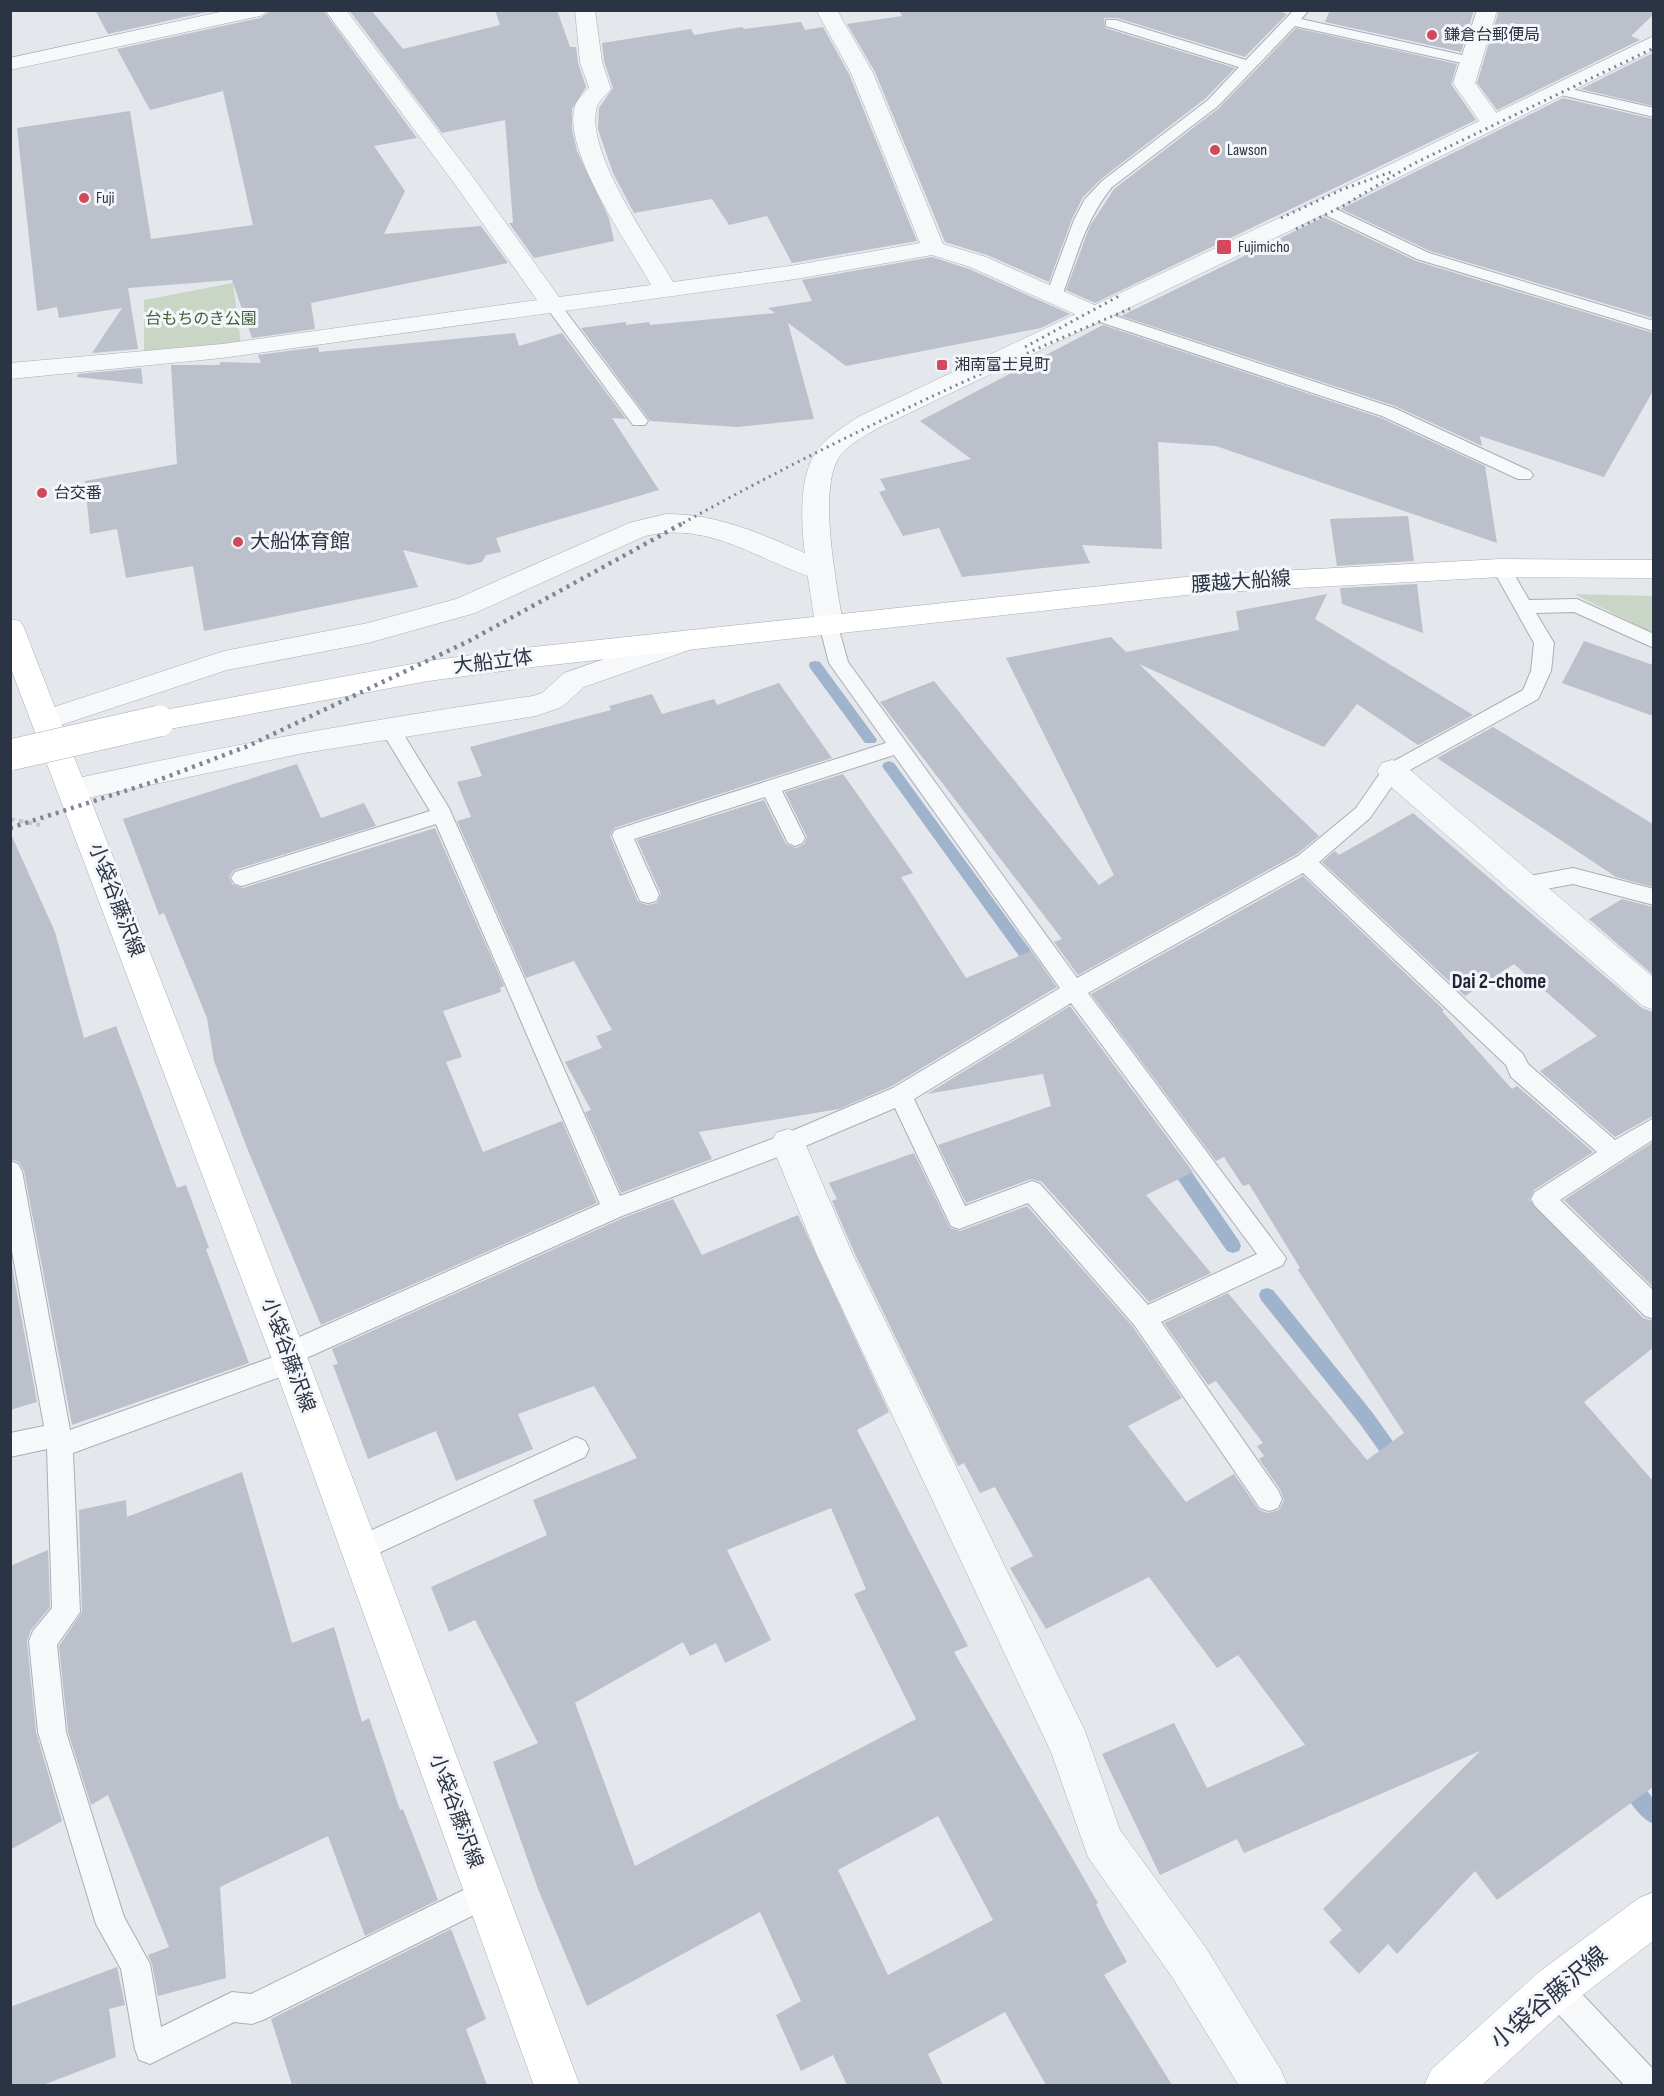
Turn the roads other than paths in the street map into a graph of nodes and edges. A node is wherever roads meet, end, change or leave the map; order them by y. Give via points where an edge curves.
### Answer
1 (260, 10) edge
2 (335, 10) edge
3 (585, 10) edge
4 (826, 10) edge
5 (1487, 10) edge
6 (1297, 16) edge
7 (1111, 23) dead end
8 (1653, 42) edge
9 (1471, 61) junction
10 (10, 64) edge
11 (1248, 65) junction
12 (1558, 90) junction
13 (1653, 113) edge
14 (1491, 121) junction
15 (1321, 207) junction
16 (933, 248) junction
17 (665, 288) junction
18 (1054, 296) junction
19 (552, 304) junction
20 (1097, 315) junction
21 (1653, 326) edge
22 (10, 371) edge
23 (639, 421) dead end
24 (1524, 475) dead end
25 (1501, 568) junction
26 (1653, 569) edge
27 (821, 571) junction
28 (1523, 607) junction
29 (829, 624) junction
30 (10, 628) edge
31 (690, 639) junction
32 (1653, 642) edge
33 (46, 720) junction
34 (389, 727) junction
35 (899, 746) junction
36 (10, 755) edge
37 (1392, 771) junction
38 (770, 787) junction
39 (73, 790) junction
40 (441, 815) junction
41 (795, 838) dead end
42 (1305, 862) junction
43 (242, 878) dead end
44 (1524, 885) junction
45 (648, 895) dead end
46 (1653, 897) edge
47 (1074, 990) junction
48 (1653, 997) edge
49 (901, 1095) junction
50 (1653, 1127) edge
51 (789, 1143) junction
52 (1614, 1153) junction
53 (10, 1171) edge
54 (614, 1209) junction
55 (1653, 1308) edge
56 (1144, 1318) junction
57 (289, 1358) junction
58 (58, 1441) junction
59 (10, 1445) edge
60 (576, 1449) dead end
61 (1269, 1499) dead end
62 (359, 1549) junction
63 (486, 1894) junction
64 (1653, 1913) edge
65 (1555, 1988) junction
66 (557, 2085) edge
67 (1265, 2085) edge
68 (1447, 2085) edge
69 (1647, 2085) edge

1 - 10 street
2 - 19 street
3 - 17 street via 591,62 600,88 587,103 585,129 589,150
4 - 16 street via 840,28 864,77 900,158
5 - 9 street
6 - 9 lane
6 - 11 lane
7 - 11 lane
8 - 12 street
9 - 14 street via 1464,83
11 - 18 lane via 1213,103 1101,190 1082,220
12 - 13 lane
12 - 14 street
14 - 15 street
15 - 20 street
15 - 21 lane via 1423,256
16 - 17 street via 796,272
16 - 18 street via 978,262
17 - 19 street
18 - 20 street
19 - 22 street via 222,351
19 - 23 lane
20 - 24 lane via 1388,411
20 - 27 street via 848,435 826,458 819,477
25 - 26 main road, 腰越大船線
25 - 28 lane
25 - 29 main road, 腰越大船線 via 1204,584
27 - 29 street
27 - 33 street via 741,536 707,526 669,523 638,529 455,609 368,633 224,661
28 - 32 lane via 1576,605
28 - 37 lane via 1544,643 1541,670 1531,694
29 - 31 main road, 大船立体
29 - 35 lane via 839,663
30 - 33 main road, 小袋谷藤沢線
31 - 34 street via 574,680 552,700 536,706
31 - 36 main road, 大船立体, bridge via 428,671 159,721
33 - 39 main road, 小袋谷藤沢線
34 - 39 street via 268,747
34 - 40 lane
35 - 38 lane
35 - 47 lane
37 - 42 lane via 1363,813
37 - 44 street
38 - 41 lane
38 - 45 lane via 622,835
39 - 57 main road, 小袋谷藤沢線
40 - 43 lane
40 - 54 lane
42 - 47 lane
42 - 52 lane via 1506,1052 1519,1070
44 - 46 lane via 1573,876
44 - 48 street
47 - 49 lane
47 - 56 lane via 1274,1258
49 - 51 lane
49 - 56 lane via 959,1219 1032,1191
50 - 52 lane
51 - 54 lane
51 - 67 street via 835,1255 1070,1746 1103,1842 1190,1964
52 - 55 lane via 1543,1199
53 - 58 lane
54 - 57 lane
56 - 61 lane
57 - 58 lane
57 - 62 main road, 小袋谷藤沢線
58 - 59 lane
58 - 63 lane via 66,1612 43,1641 52,1732 111,1924 135,1964 150,2049 232,2007 252,2009
60 - 62 lane
62 - 63 main road, 小袋谷藤沢線
63 - 66 main road, 小袋谷藤沢線
64 - 65 main road, 小袋谷藤沢線
65 - 68 main road, 小袋谷藤沢線
65 - 69 lane

